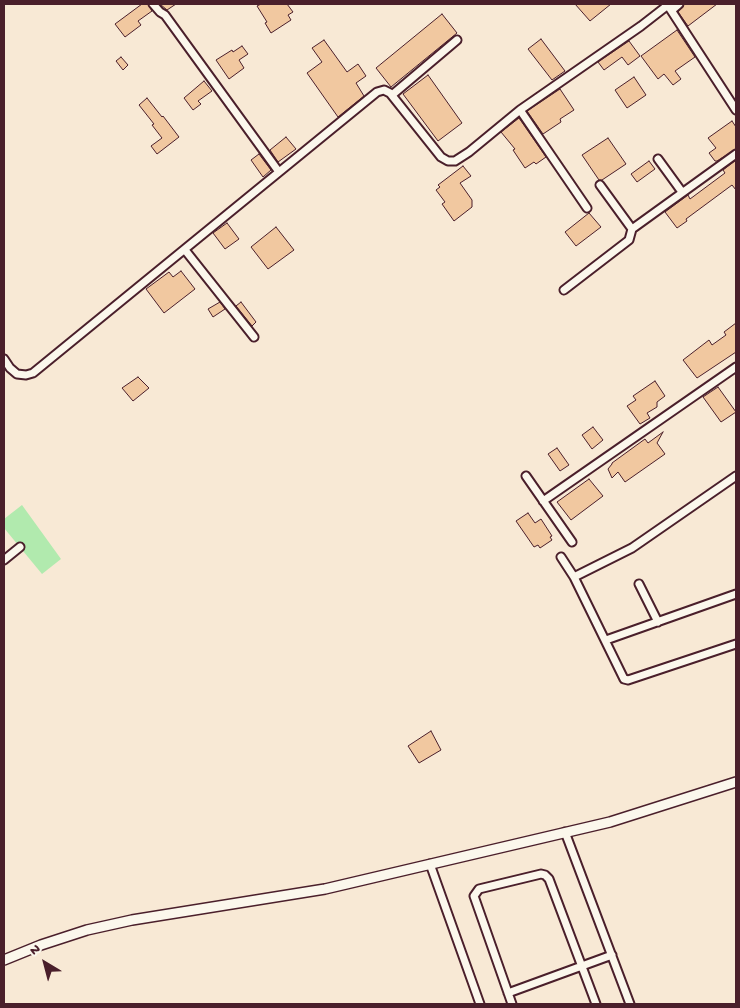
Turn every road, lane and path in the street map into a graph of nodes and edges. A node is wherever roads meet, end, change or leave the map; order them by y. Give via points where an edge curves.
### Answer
1 (153, 4) edge
2 (679, 4) edge
3 (669, 6) edge
4 (457, 40) dead end
5 (392, 95) junction
6 (520, 110) junction
7 (736, 110) edge
8 (736, 154) edge
9 (658, 160) dead end
10 (279, 172) junction
11 (600, 185) dead end
12 (682, 192) junction
13 (587, 208) dead end
14 (632, 229) junction
15 (185, 250) junction
16 (564, 290) dead end
17 (254, 338) dead end
18 (4, 359) edge
19 (736, 368) edge
20 (526, 476) dead end
21 (736, 476) edge
22 (543, 501) junction
23 (572, 542) dead end
24 (20, 547) dead end
25 (561, 556) dead end
26 (4, 560) edge
27 (574, 577) junction
28 (638, 584) dead end
29 (736, 594) edge
30 (658, 622) junction
31 (606, 640) junction
32 (736, 644) edge
33 (736, 782) edge
34 (565, 832) junction
35 (430, 864) junction
36 (612, 955) junction
37 (4, 960) edge
38 (582, 966) junction
39 (508, 993) junction
40 (480, 1004) edge
41 (512, 1004) edge
42 (596, 1004) edge
43 (630, 1004) edge

1 - 10 street via 165,15
2 - 3 street
3 - 6 street
3 - 7 street
4 - 5 street
5 - 6 street via 441,157 451,162 469,152
5 - 10 street via 384,90 377,92
6 - 13 street
8 - 12 street
9 - 12 street
10 - 15 street
11 - 14 street
12 - 14 street
14 - 16 street via 629,240
15 - 17 street
15 - 18 street via 33,373 17,374
19 - 22 street
20 - 22 street
21 - 27 street via 640,544
22 - 23 street
24 - 26 street
25 - 27 street
27 - 31 street
28 - 30 street
29 - 30 street
30 - 31 street
31 - 32 street via 622,677 628,680
33 - 34 street via 610,822
34 - 35 street
34 - 36 street
35 - 37 street via 325,889 132,920 69,936
35 - 40 street
36 - 38 street
36 - 43 street
38 - 39 street
38 - 39 street via 545,875 479,889 474,896
38 - 42 street
39 - 41 street

